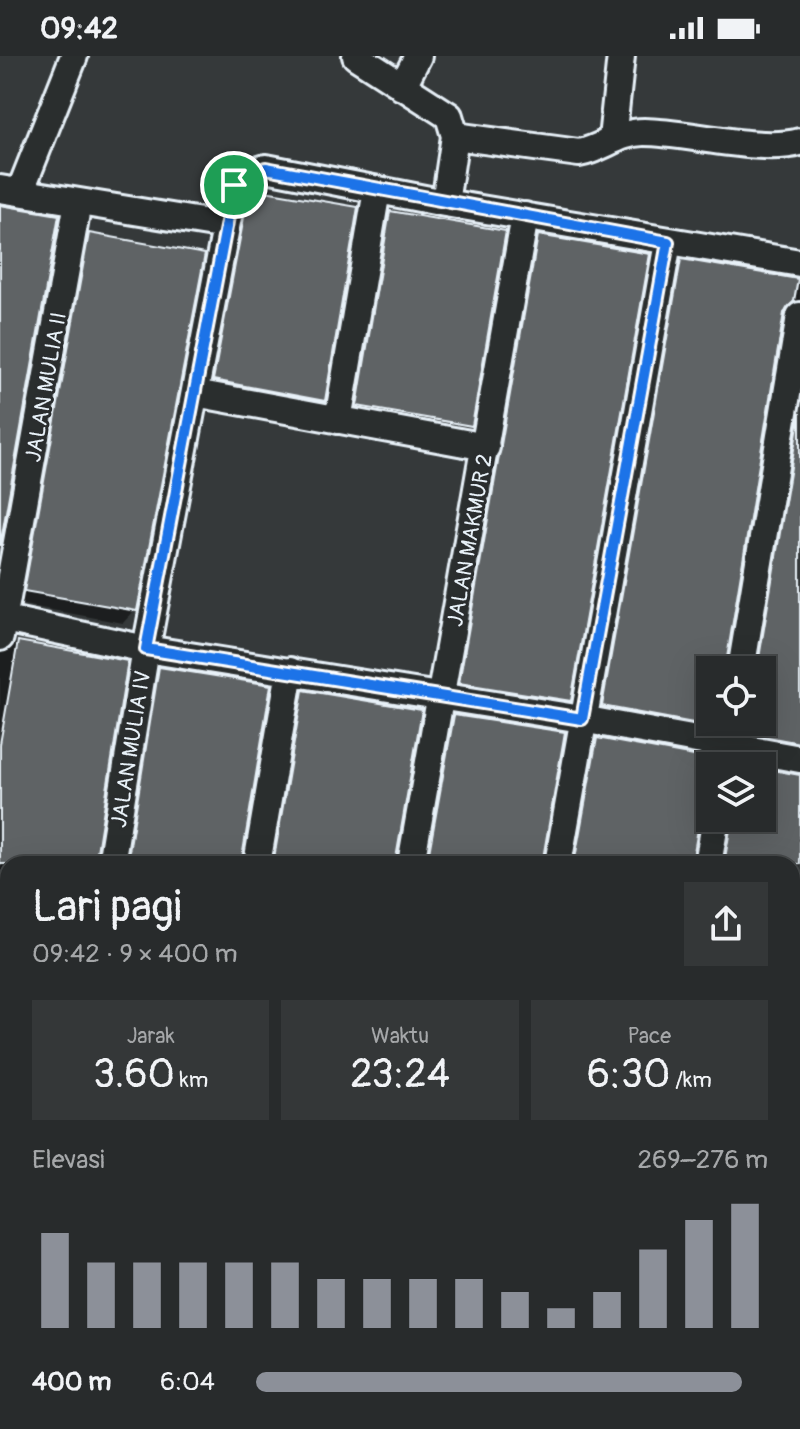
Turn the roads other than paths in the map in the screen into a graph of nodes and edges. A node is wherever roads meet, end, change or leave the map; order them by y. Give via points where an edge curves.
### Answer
1 (74, 56) edge
2 (356, 56) edge
3 (418, 56) edge
4 (621, 56) edge
5 (402, 87) junction
6 (455, 136) junction
7 (612, 139) junction
8 (800, 142) edge
9 (10, 190) edge
10 (377, 190) junction
11 (78, 202) junction
12 (445, 203) junction
13 (525, 216) junction
14 (226, 226) junction
15 (668, 242) junction
16 (800, 263) edge
17 (800, 316) edge
18 (195, 393) junction
19 (338, 420) junction
20 (486, 447) junction
21 (1, 625) edge
22 (146, 649) junction
23 (743, 656) edge
24 (290, 671) junction
25 (440, 696) junction
26 (582, 719) junction
27 (728, 745) edge
28 (800, 759) edge
29 (714, 832) edge
30 (112, 856) edge
31 (258, 856) edge
32 (412, 856) edge
33 (559, 856) edge
34 (709, 856) edge

1 - 9 street
2 - 5 street
3 - 5 street
4 - 7 street
5 - 6 street via 449,116
6 - 7 street via 579,153
6 - 12 street
7 - 8 street via 645,132 706,140
9 - 11 street
10 - 12 street
10 - 14 street, JALAN MULIA IV via 266,168 250,171 234,185
10 - 19 street
11 - 14 street
11 - 21 street, JALAN MULIA II
12 - 13 street
13 - 15 street
13 - 20 street, JALAN MAKMUR 2
14 - 18 street, JALAN MULIA IV
15 - 16 street
15 - 26 street
17 - 23 street
18 - 19 street
18 - 22 street, JALAN MULIA IV
19 - 20 street
20 - 25 street, JALAN MAKMUR 2
21 - 22 street
22 - 24 street
22 - 30 street, JALAN MULIA IV
24 - 25 street
24 - 31 street
25 - 26 street
25 - 32 street, JALAN MAKMUR 2
26 - 27 street
26 - 33 street
27 - 28 street
29 - 34 street

